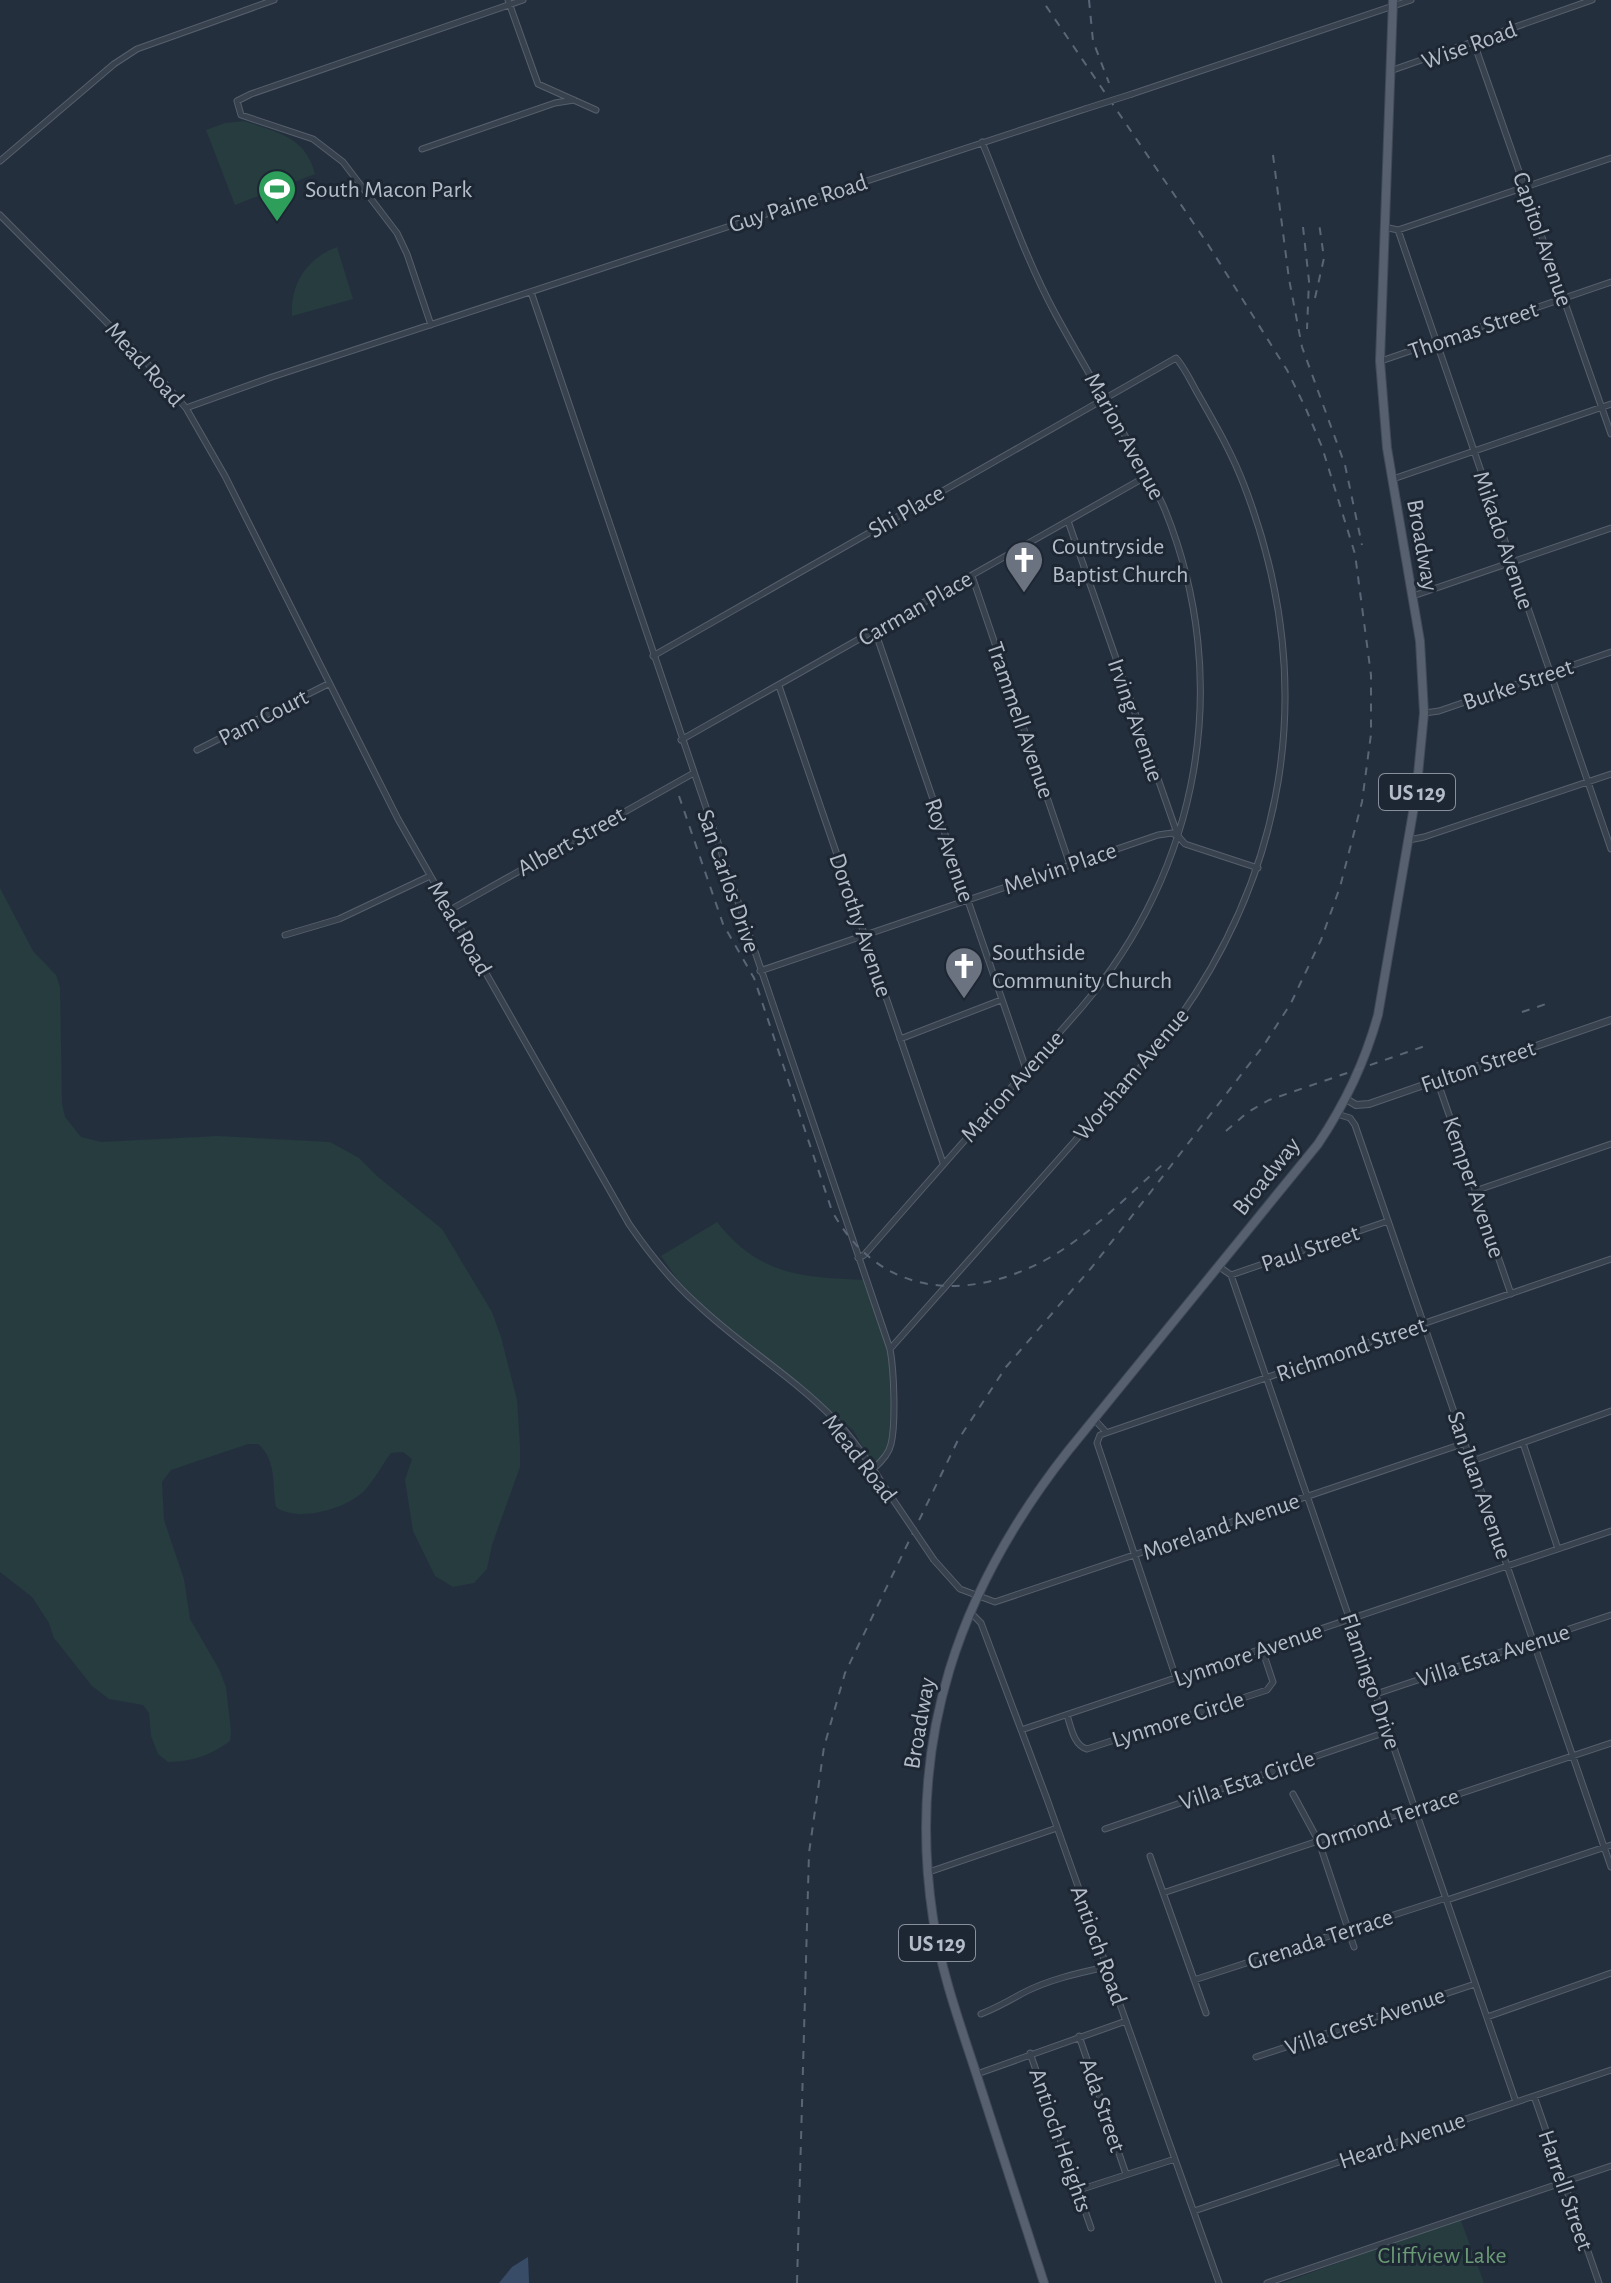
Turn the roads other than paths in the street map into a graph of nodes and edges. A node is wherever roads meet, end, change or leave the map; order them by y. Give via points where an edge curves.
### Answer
1 (274, 0) edge
2 (523, 0) edge
3 (1411, 0) edge
4 (1592, 0) edge
5 (509, 2) edge
6 (1393, 3) edge
7 (1474, 43) junction
8 (1389, 71) junction
9 (574, 100) junction
10 (596, 110) dead end
11 (982, 142) junction
12 (422, 149) dead end
13 (1611, 158) edge
14 (0, 161) edge
15 (1525, 187) junction
16 (0, 215) edge
17 (1384, 227) junction
18 (1398, 230) junction
19 (1611, 282) edge
20 (531, 292) junction
21 (1564, 299) junction
22 (431, 325) junction
23 (1435, 343) junction
24 (1380, 361) junction
25 (1160, 367) joint
26 (1104, 399) junction
27 (1611, 404) edge
28 (1602, 407) junction
29 (186, 408) junction
30 (1611, 434) edge
31 (1473, 452) junction
32 (1147, 476) junction
33 (1392, 479) junction
34 (1068, 521) junction
35 (1611, 528) edge
36 (1511, 561) junction
37 (972, 576) junction
38 (1412, 596) junction
39 (875, 631) junction
40 (1611, 652) edge
41 (653, 656) junction
42 (1550, 672) junction
43 (329, 684) junction
44 (779, 686) junction
45 (1424, 713) junction
46 (681, 740) junction
47 (197, 750) dead end
48 (692, 774) junction
49 (1611, 774) edge
50 (1588, 782) junction
51 (1178, 836) junction
52 (1409, 840) junction
53 (1611, 849) edge
54 (1070, 865) junction
55 (1258, 868) junction
56 (430, 876) junction
57 (967, 900) junction
58 (450, 910) junction
59 (285, 935) dead end
60 (864, 935) junction
61 (760, 971) junction
62 (1001, 1000) junction
63 (1611, 1020) edge
64 (900, 1039) junction
65 (1026, 1069) junction
66 (1437, 1080) junction
67 (1346, 1099) junction
68 (1337, 1114) junction
69 (1611, 1144) edge
70 (943, 1163) junction
71 (1475, 1191) junction
72 (1388, 1221) junction
73 (858, 1258) junction
74 (1611, 1259) edge
75 (1218, 1266) junction
76 (1231, 1275) junction
77 (1511, 1294) junction
78 (1424, 1324) junction
79 (890, 1349) junction
80 (1267, 1377) junction
81 (1611, 1411) edge
82 (1094, 1419) junction
83 (1106, 1432) junction
84 (1465, 1443) junction
85 (1523, 1443) junction
86 (1472, 1461) junction
87 (873, 1469) junction
88 (1308, 1496) junction
89 (1611, 1531) edge
90 (1558, 1549) junction
91 (1135, 1555) junction
92 (1507, 1565) junction
93 (978, 1594) junction
94 (970, 1612) junction
95 (1611, 1615) edge
96 (1350, 1619) junction
97 (1533, 1641) junction
98 (1262, 1649) junction
99 (1176, 1678) junction
100 (1376, 1694) junction
101 (1067, 1715) junction
102 (1021, 1730) junction
103 (1389, 1731) junction
104 (1611, 1743) edge
105 (1573, 1756) junction
106 (1293, 1794) dead end
107 (1415, 1809) junction
108 (1057, 1828) junction
109 (1105, 1829) dead end
110 (1319, 1842) junction
111 (1608, 1846) edge
112 (1150, 1856) dead end
113 (1611, 1867) edge
114 (928, 1873) junction
115 (1163, 1893) junction
116 (1447, 1899) junction
117 (1349, 1929) junction
118 (1354, 1947) dead end
119 (1106, 1967) junction
120 (1611, 1973) edge
121 (1194, 1980) junction
122 (1475, 1984) junction
123 (1206, 2013) dead end
124 (981, 2014) dead end
125 (1487, 2017) junction
126 (1126, 2021) junction
127 (1079, 2036) junction
128 (1030, 2053) junction
129 (1256, 2057) dead end
130 (1611, 2070) edge
131 (977, 2074) junction
132 (1534, 2096) junction
133 (1516, 2102) junction
134 (1175, 2159) junction
135 (1611, 2166) edge
136 (1126, 2174) junction
137 (1563, 2183) junction
138 (1079, 2190) junction
139 (1194, 2211) junction
140 (1091, 2228) dead end
141 (1044, 2283) edge
142 (1219, 2283) edge
143 (1267, 2283) edge
144 (1599, 2283) edge

1 - 14 street via 131,52
2 - 5 street
3 - 6 street, Guy Paine Road
4 - 7 street, Wise Road
5 - 9 street via 538,84
5 - 22 street via 237,101 241,115 313,139 343,162 397,233
6 - 8 main road, Broadway / US 129
6 - 11 street, Guy Paine Road, bridge
7 - 8 street, Wise Road
7 - 15 street, Capitol Avenue
8 - 17 main road, Broadway / US 129
9 - 10 street
9 - 12 street
11 - 20 street, Guy Paine Road
11 - 26 street, Marion Avenue via 1036,274
13 - 15 street
15 - 18 street
15 - 21 street, Capitol Avenue
16 - 29 street, Mead Road
17 - 18 street
17 - 24 main road, Broadway / US 129
18 - 23 street, Mikado Avenue
19 - 21 street, Thomas Street
20 - 22 street, Guy Paine Road
20 - 41 street, San Carlos Drive
21 - 23 street, Thomas Street
21 - 28 street, Capitol Avenue
22 - 29 street, Guy Paine Road
23 - 24 street, Thomas Street
23 - 31 street, Mikado Avenue
24 - 33 main road, Broadway / US 129
25 - 26 street, Shi Place
25 - 55 street, Worsham Avenue via 1176,358 1181,363 1225,440 1262,534 1276,593 1284,657 1282,750
26 - 32 street, Marion Avenue
26 - 41 street, Shi Place
27 - 28 street
28 - 30 street, Capitol Avenue
28 - 31 street
29 - 43 street, Mead Road
31 - 33 street
31 - 36 street, Mikado Avenue
32 - 34 street, Carman Place
32 - 51 street, Marion Avenue via 1165,509 1184,568 1198,666 1196,767
33 - 38 main road, Broadway / US 129
34 - 37 street, Carman Place
34 - 51 street, Irving Avenue
35 - 36 street
36 - 38 street
36 - 42 street, Mikado Avenue
37 - 39 street, Carman Place
37 - 54 street, Trammell Avenue
38 - 45 main road, Broadway / US 129
39 - 44 street, Carman Place
39 - 57 street, Roy Avenue
40 - 42 street, Burke Street
41 - 46 street, San Carlos Drive
42 - 45 street, Burke Street
42 - 50 street, Mikado Avenue
43 - 47 street, Pam Court
43 - 56 street, Mead Road
44 - 46 street, Carman Place
44 - 60 street, Dorothy Avenue
45 - 52 main road, Broadway / US 129
46 - 48 street, San Carlos Drive
48 - 58 street, Albert Street
48 - 61 street, San Carlos Drive
49 - 50 street
50 - 52 street
50 - 53 street, Mikado Avenue
51 - 54 street, Melvin Place via 1158,835
51 - 55 street via 1185,844
51 - 65 street, Marion Avenue via 1156,895 1123,952
52 - 67 main road, Broadway / US 129 via 1378,1015
54 - 57 street, Melvin Place
55 - 79 street, Worsham Avenue via 1215,963 1180,1019
56 - 58 street, Mead Road
56 - 59 street via 339,919
57 - 60 street, Melvin Place
57 - 62 street, Roy Avenue
58 - 87 street, Mead Road via 645,1247 697,1304 835,1419
60 - 61 street, Melvin Place
60 - 64 street, Dorothy Avenue
61 - 73 street, San Carlos Drive
62 - 64 street
62 - 65 street, Roy Avenue
63 - 66 street, Fulton Street
64 - 70 street, Dorothy Avenue
65 - 70 street, Marion Avenue
66 - 67 street, Fulton Street via 1362,1106
66 - 71 street, Kemper Avenue
67 - 68 main road, Broadway / US 129
68 - 72 street, San Juan Avenue via 1353,1121
68 - 75 main road, Broadway / US 129
69 - 71 street
70 - 73 street, Marion Avenue
71 - 77 street, Kemper Avenue
72 - 76 street, Paul Street
72 - 78 street, San Juan Avenue
73 - 79 street, San Carlos Drive
74 - 77 street, Richmond Street
75 - 76 street
75 - 82 main road, Broadway / US 129
76 - 80 street, Flamingo Drive
77 - 78 street, Richmond Street
78 - 80 street, Richmond Street
78 - 84 street, San Juan Avenue
79 - 87 street, San Carlos Drive via 891,1445
80 - 83 street, Richmond Street
80 - 88 street, Flamingo Drive
81 - 85 street
82 - 83 street
82 - 93 main road, Broadway / US 129 via 1030,1500
83 - 91 street via 1097,1443
84 - 86 street, San Juan Avenue
84 - 88 street, Moreland Avenue
85 - 86 street
85 - 90 street
86 - 92 street, San Juan Avenue
87 - 93 street, Mead Road, bridge via 934,1560 960,1589
88 - 91 street, Moreland Avenue
88 - 96 street, Flamingo Drive
89 - 90 street, Lynmore Avenue
90 - 92 street, Lynmore Avenue
91 - 93 street, Moreland Avenue via 995,1602
91 - 99 street
92 - 96 street, Lynmore Avenue
92 - 97 street, San Juan Avenue
93 - 94 main road, Broadway / US 129
94 - 102 street, Antioch Road via 981,1623
94 - 114 main road, Broadway / US 129 via 951,1662 934,1737 926,1817
95 - 97 street, Villa Esta Avenue
96 - 98 street, Lynmore Avenue
96 - 100 street, Flamingo Drive
97 - 100 street, Villa Esta Avenue
97 - 105 street, San Juan Avenue
98 - 99 street, Lynmore Avenue
98 - 101 street, Lynmore Circle via 1273,1682 1267,1690 1087,1749 1077,1743
99 - 101 street, Lynmore Avenue
100 - 103 street, Flamingo Drive
101 - 102 street, Lynmore Avenue
102 - 108 street, Antioch Road
103 - 107 street, Flamingo Drive
103 - 109 street, Villa Esta Circle
104 - 105 street, Ormond Terrace
105 - 107 street, Ormond Terrace
105 - 111 street, San Juan Avenue
106 - 110 street
107 - 110 street, Ormond Terrace
107 - 116 street, Flamingo Drive
108 - 114 street
108 - 119 street, Antioch Road
110 - 115 street, Ormond Terrace
110 - 117 street
111 - 113 street, San Juan Avenue
111 - 116 street, Grenada Terrace
112 - 115 street
114 - 131 main road, Broadway / US 129 via 942,1964
115 - 121 street
116 - 117 street, Grenada Terrace
116 - 122 street, Flamingo Drive
117 - 118 street
117 - 121 street, Grenada Terrace
119 - 124 street via 1050,1983
119 - 126 street, Antioch Road
120 - 125 street
121 - 123 street
122 - 125 street, Flamingo Drive
122 - 129 street, Villa Crest Avenue
125 - 133 street, Flamingo Drive
126 - 127 street
126 - 134 street, Antioch Road
127 - 128 street
127 - 136 street, Ada Street
128 - 131 street
128 - 138 street, Antioch Heights
130 - 132 street, Heard Avenue
131 - 141 main road, Broadway / US 129
132 - 133 street, Heard Avenue
132 - 137 street, Harrell Street
133 - 139 street, Heard Avenue
134 - 136 street
134 - 139 street, Antioch Road
135 - 137 street
136 - 138 street
137 - 143 street
137 - 144 street, Harrell Street
138 - 140 street, Antioch Heights
139 - 142 street, Antioch Road

